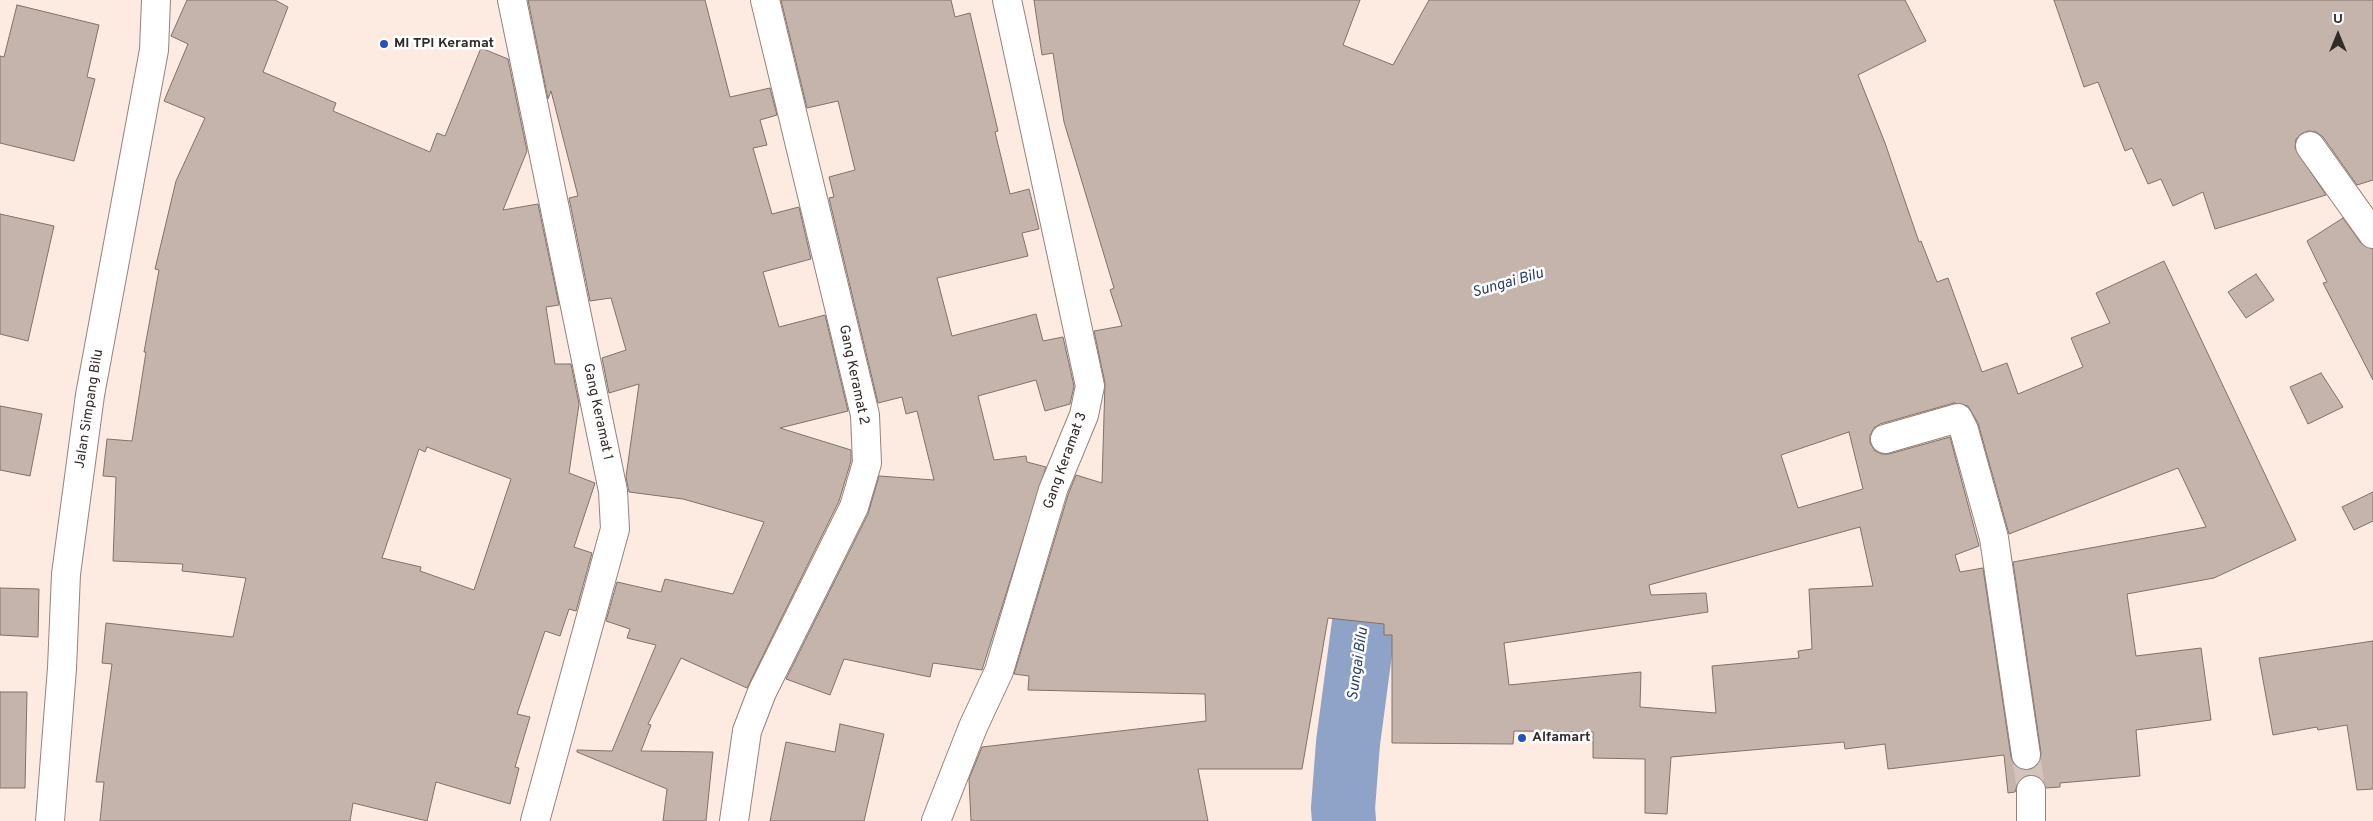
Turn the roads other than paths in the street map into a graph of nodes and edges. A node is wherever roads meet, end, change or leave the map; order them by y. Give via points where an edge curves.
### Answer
1 (156, 0) edge
2 (512, 0) edge
3 (765, 0) edge
4 (1007, 0) edge
5 (2310, 146) dead end
6 (2373, 234) edge
7 (1885, 439) dead end
8 (2026, 755) tunnel mouth
9 (2030, 790) tunnel mouth
10 (50, 821) edge
11 (535, 821) edge
12 (734, 821) edge
13 (936, 821) edge
14 (2031, 821) edge

1 - 10 street, Jalan Simpang Bilu via 154,50 90,395 68,564
2 - 11 street, Gang Keramat 1 via 613,491 614,510 614,529
3 - 12 street, Gang Keramat 2 via 864,415 867,463 854,507 759,700 747,731
4 - 13 street, Gang Keramat 3 via 1090,386 1084,415 1053,490 999,671 972,727
5 - 6 street
7 - 8 street via 1958,418 1964,430 1994,538
9 - 14 street

